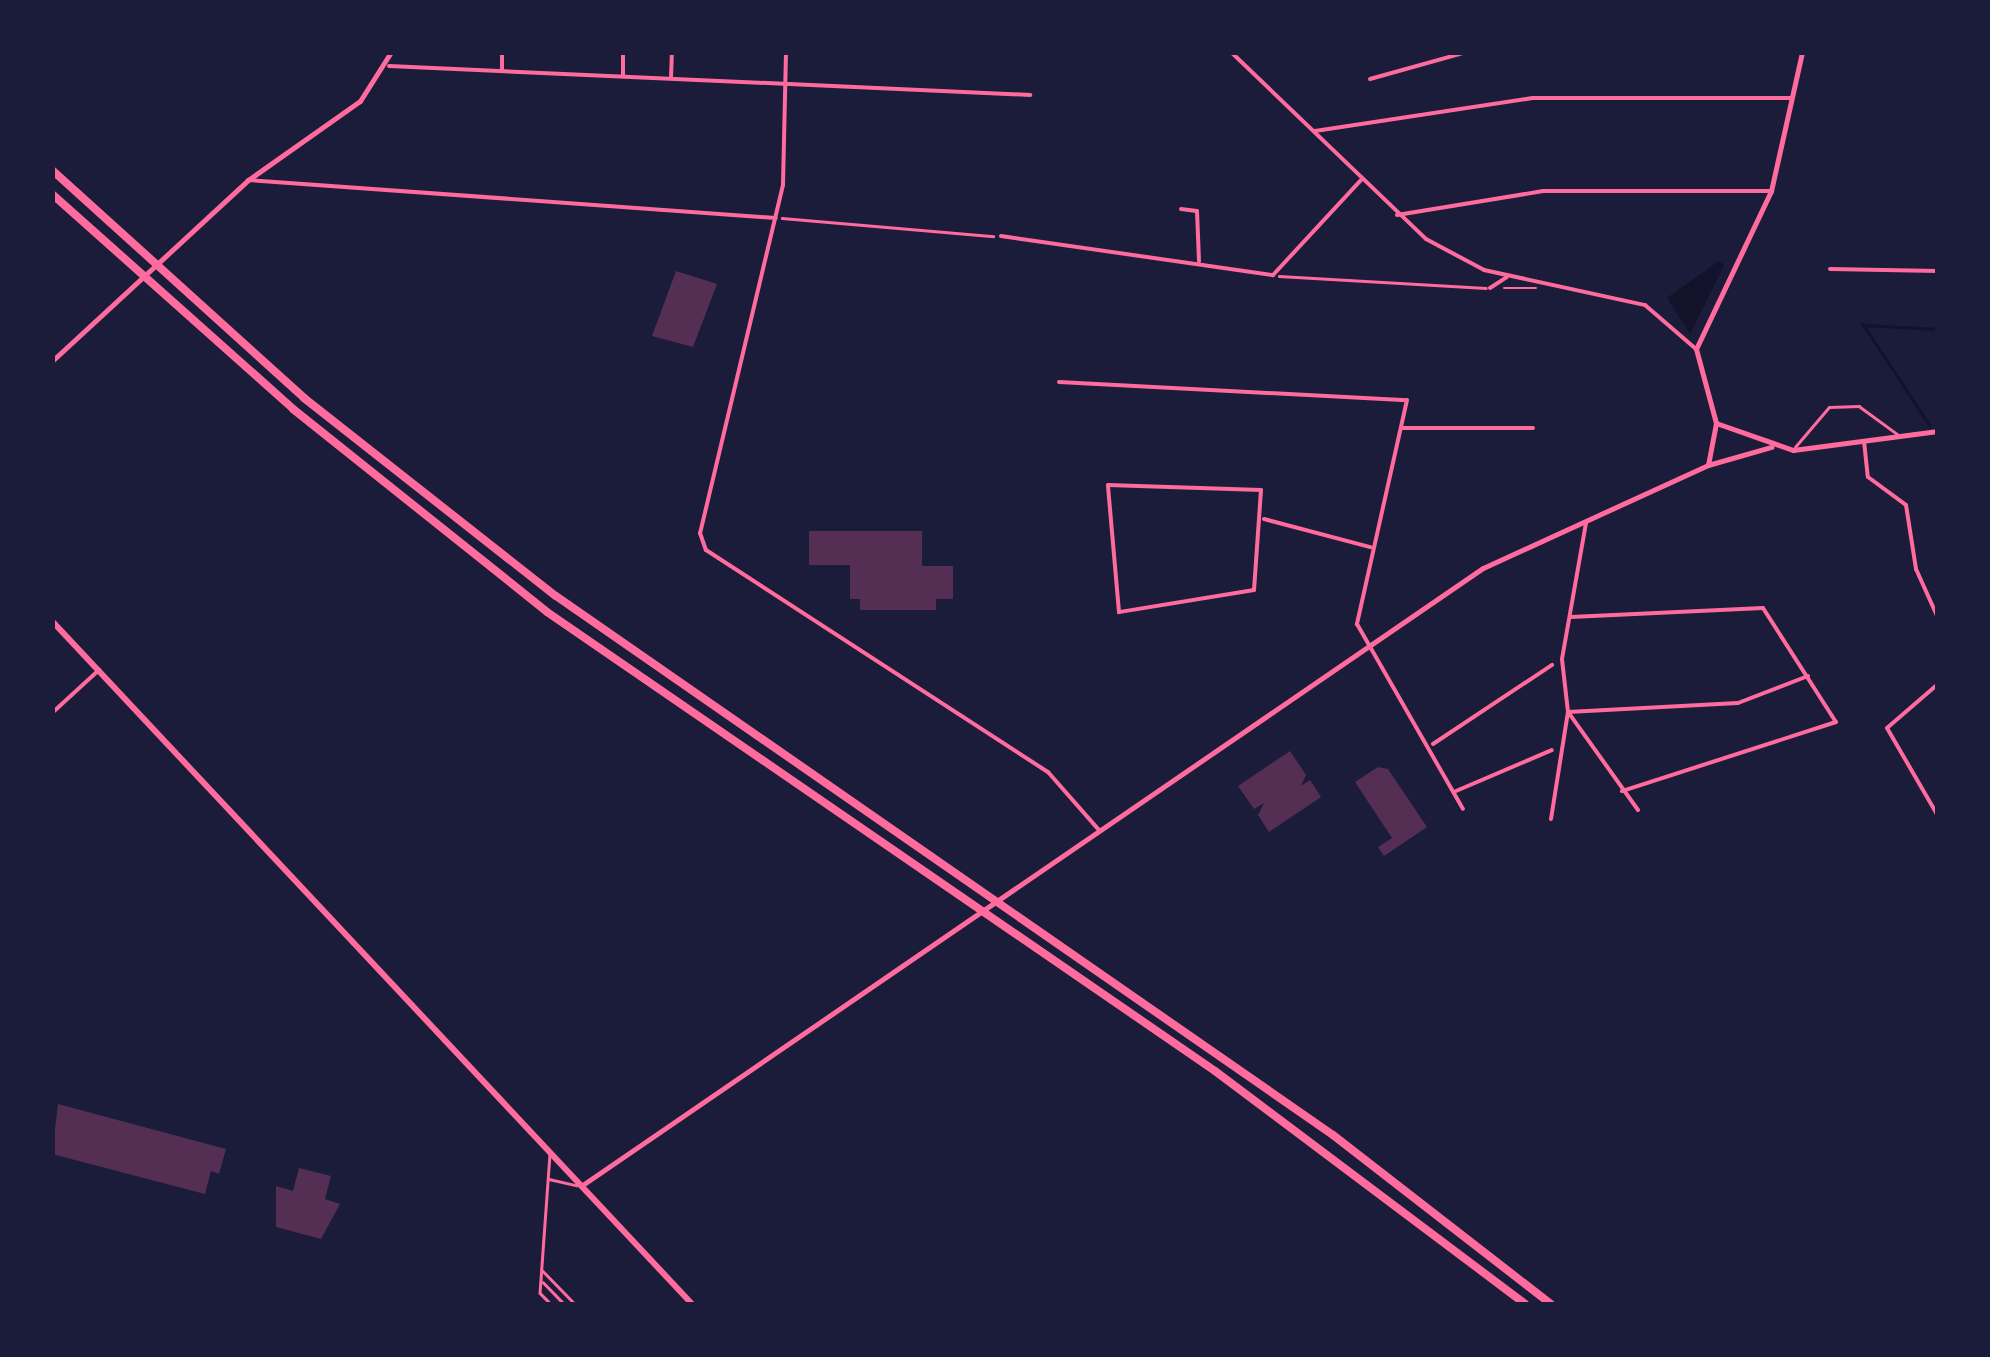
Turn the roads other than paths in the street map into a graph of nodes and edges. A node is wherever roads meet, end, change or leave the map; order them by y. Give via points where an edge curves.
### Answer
1 (391, 52) edge
2 (502, 52) edge
3 (624, 52) edge
4 (672, 52) edge
5 (786, 52) edge
6 (1231, 52) edge
7 (1467, 52) edge
8 (1802, 52) edge
9 (389, 66) junction
10 (502, 70) junction
11 (623, 76) junction
12 (671, 78) junction
13 (1370, 79) dead end
14 (784, 83) junction
15 (1030, 94) dead end
16 (1792, 98) junction
17 (1314, 132) junction
18 (52, 170) edge
19 (248, 180) junction
20 (1362, 180) junction
21 (1770, 191) junction
22 (52, 194) edge
23 (1181, 209) dead end
24 (1397, 214) junction
25 (776, 218) junction
26 (1000, 236) road end
27 (1199, 260) junction
28 (1830, 269) dead end
29 (1938, 272) edge
30 (1507, 277) junction
31 (1490, 288) road end
32 (1696, 350) junction
33 (52, 362) edge
34 (1059, 382) dead end
35 (1716, 423) junction
36 (1401, 428) junction
37 (1533, 428) dead end
38 (1938, 431) edge
39 (1901, 437) junction
40 (1864, 441) junction
41 (1770, 447) junction
42 (1793, 450) junction
43 (1708, 465) junction
44 (1264, 519) junction
45 (1586, 519) junction
46 (1370, 548) junction
47 (1571, 617) junction
48 (1938, 618) edge
49 (52, 620) edge
50 (1366, 643) junction
51 (1552, 666) dead end
52 (99, 670) junction
53 (1808, 676) junction
54 (1938, 684) edge
55 (1568, 712) junction
56 (52, 713) edge
57 (1433, 744) junction
58 (1552, 750) dead end
59 (1622, 791) junction
60 (1456, 792) junction
61 (1463, 809) dead end
62 (1638, 810) dead end
63 (1938, 816) edge
64 (1551, 819) dead end
65 (1098, 829) junction
66 (550, 1152) junction
67 (548, 1179) junction
68 (581, 1186) junction
69 (542, 1270) junction
70 (542, 1281) junction
71 (551, 1304) edge
72 (564, 1304) edge
73 (576, 1304) edge
74 (692, 1304) edge
75 (1524, 1304) edge
76 (1551, 1304) edge

1 - 9 street
2 - 10 street
3 - 11 street
4 - 12 street
5 - 14 street
6 - 17 street
7 - 13 street
8 - 16 street
9 - 10 street
9 - 19 street via 342,116
10 - 11 street
11 - 12 street
12 - 14 street
14 - 15 street
14 - 25 street
16 - 17 street via 1533,98
16 - 21 street
17 - 20 street
18 - 76 highway via 304,398 542,586 1302,1113
19 - 25 street
19 - 33 street
20 - 24 street
20 - 27 street via 1273,275
21 - 24 street via 1543,191
21 - 32 street
22 - 75 highway via 293,410 547,612 1215,1071
23 - 27 street via 1197,212
24 - 30 street via 1458,259
25 - 65 street via 702,523 706,550 1048,772
26 - 27 street
28 - 29 street
30 - 31 street
30 - 32 street via 1653,309
32 - 35 street
34 - 36 street via 1408,400
35 - 41 street
35 - 43 street
36 - 37 street
36 - 46 street
38 - 39 street
39 - 40 street
39 - 42 lane via 1878,414 1829,406
40 - 42 street
40 - 48 street via 1868,476 1906,506 1916,569
41 - 42 street
41 - 43 street
43 - 45 street
44 - 44 street via 1248,595 1119,612 1108,485 1261,490
44 - 46 street
45 - 47 street
45 - 50 street via 1483,568
46 - 50 street via 1356,608
47 - 53 street via 1762,608
47 - 55 street via 1562,660
49 - 52 main road
50 - 57 street
50 - 65 street
51 - 57 street
52 - 56 street
52 - 66 main road
53 - 55 street via 1738,703
53 - 59 street via 1836,722 1828,730
54 - 63 street via 1887,728
55 - 59 street
55 - 64 street
57 - 60 street
58 - 60 street
59 - 62 street
60 - 61 street
65 - 68 street
66 - 67 lane
66 - 68 main road
67 - 68 lane
67 - 69 lane
68 - 74 main road
69 - 70 lane
69 - 73 lane
70 - 71 lane via 540,1293
70 - 72 lane

